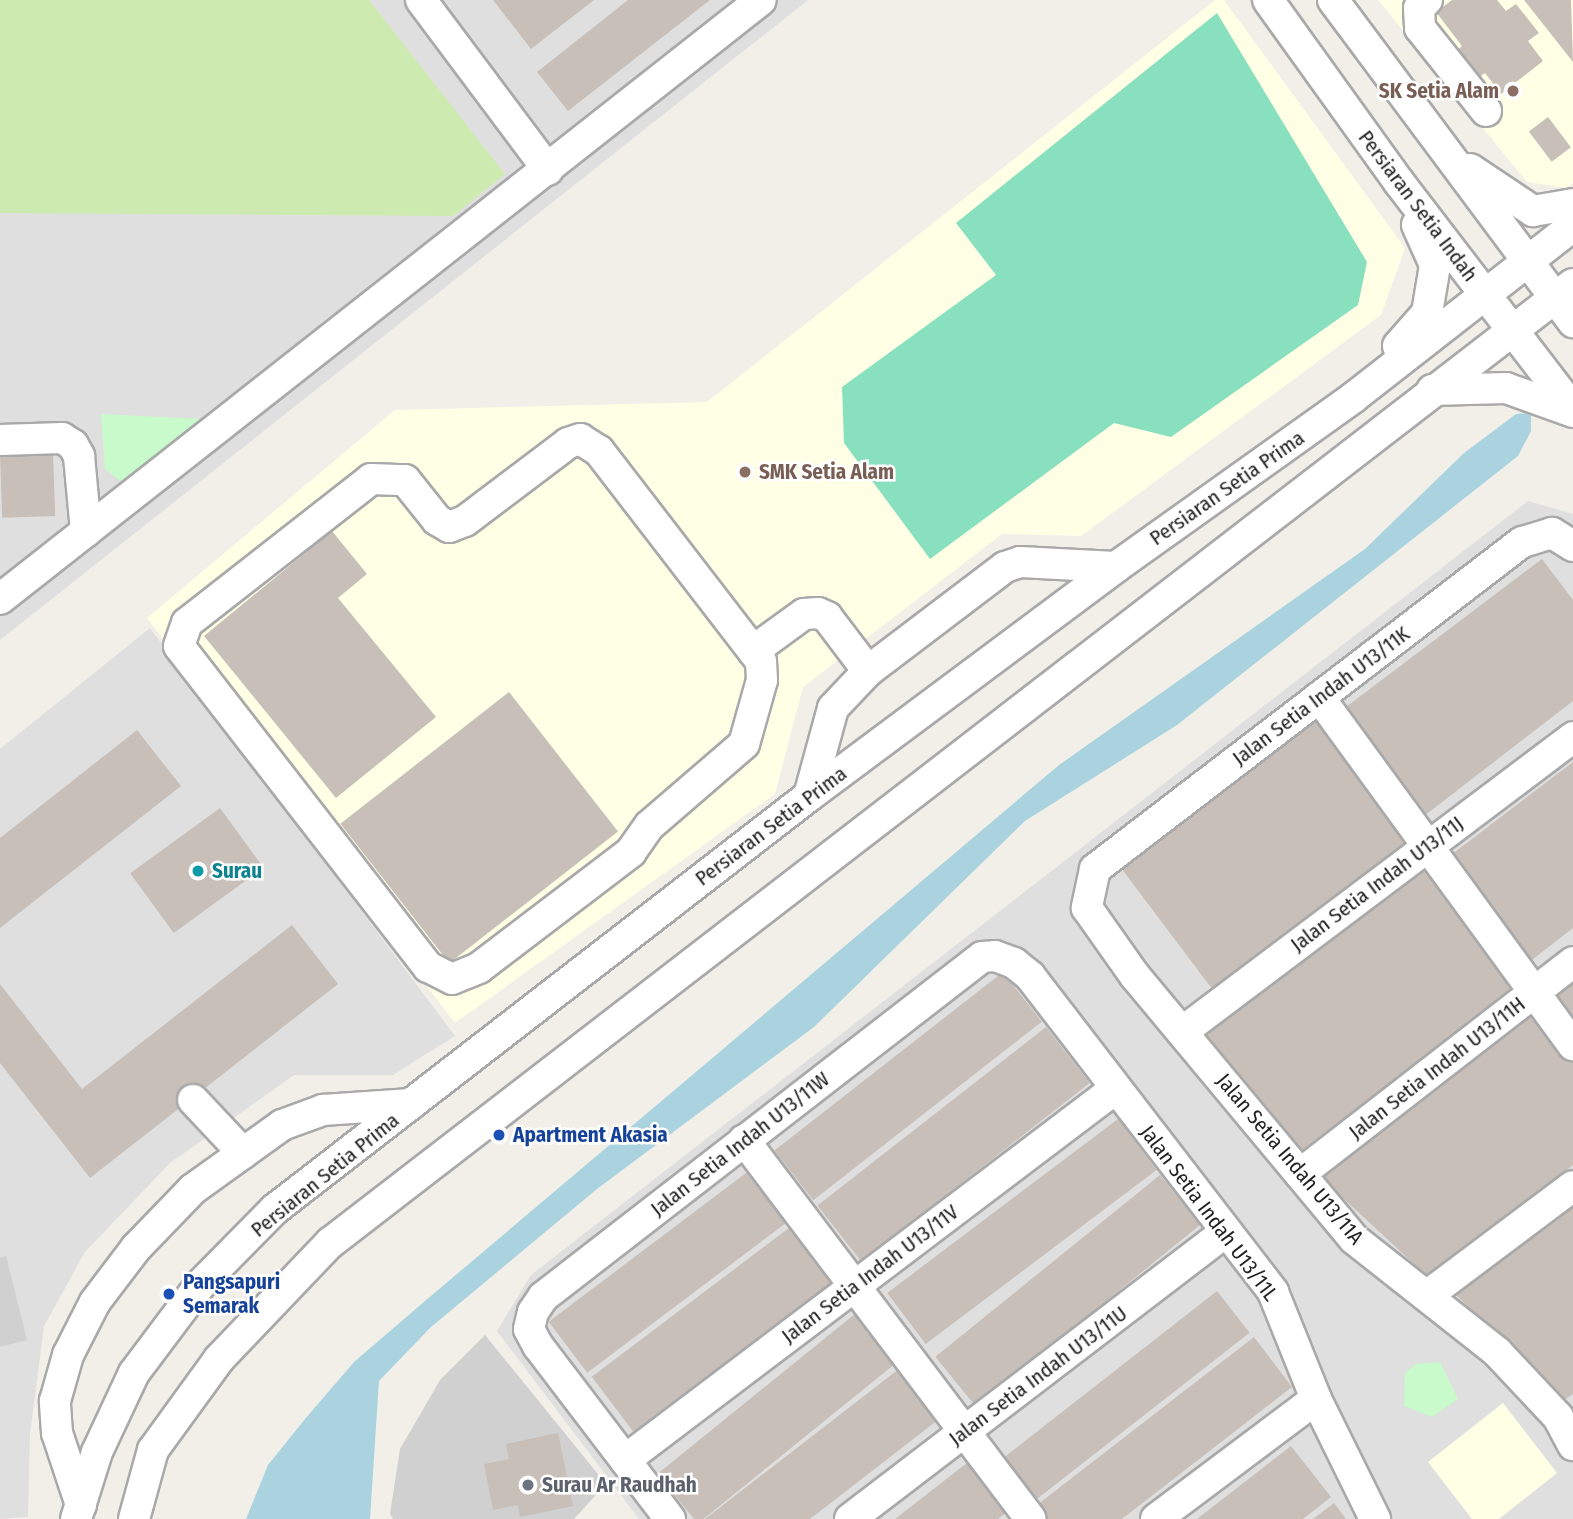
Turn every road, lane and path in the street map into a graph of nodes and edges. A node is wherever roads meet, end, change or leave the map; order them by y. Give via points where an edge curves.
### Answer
1 (761, 0) edge
2 (1268, 0) edge
3 (1333, 0) edge
4 (1427, 0) edge
5 (429, 3) edge
6 (1486, 111) dead end
7 (1452, 158) junction
8 (548, 170) junction
9 (1398, 181) junction
10 (1573, 204) edge
11 (1573, 226) edge
12 (1529, 262) junction
13 (1485, 294) junction
14 (1567, 301) edge
15 (1512, 329) junction
16 (1432, 390) junction
17 (1354, 397) junction
18 (1573, 410) edge
19 (0, 440) edge
20 (86, 532) junction
21 (1563, 540) edge
22 (1116, 567) junction
23 (0, 599) edge
24 (753, 651) junction
25 (868, 671) junction
26 (1319, 697) junction
27 (1573, 737) edge
28 (809, 796) junction
29 (1428, 844) junction
30 (1095, 869) joint
31 (982, 957) joint
32 (1573, 962) edge
33 (1533, 993) junction
34 (1182, 1032) junction
35 (1573, 1045) edge
36 (1115, 1089) junction
37 (193, 1100) dead end
38 (411, 1104) junction
39 (744, 1140) junction
40 (243, 1153) junction
41 (1300, 1174) junction
42 (1573, 1186) edge
43 (1226, 1232) junction
44 (853, 1287) junction
45 (1428, 1295) junction
46 (1316, 1399) junction
47 (1566, 1412) edge
48 (964, 1432) junction
49 (1573, 1445) edge
50 (153, 1450) junction
51 (625, 1460) junction
52 (79, 1512) edge
53 (116, 1519) edge
54 (134, 1519) edge
55 (670, 1519) edge
56 (850, 1519) edge
57 (1031, 1519) edge
58 (1156, 1519) edge
59 (1375, 1519) edge

1 - 8 street
2 - 9 street, Persiaran Setia Indah
3 - 7 street
4 - 6 street via 1419,9 1420,27
5 - 8 street
7 - 10 street via 1533,211
7 - 12 street
8 - 20 street
9 - 13 street, Persiaran Setia Indah
9 - 17 street via 1435,265 1427,313
11 - 12 street, Persiaran Setia Prima
12 - 13 street, Persiaran Setia Prima
12 - 14 street
13 - 15 street, Persiaran Setia Indah
13 - 17 street, Persiaran Setia Prima
14 - 15 street, Persiaran Setia Prima
15 - 16 street, Persiaran Setia Prima
15 - 18 street, Persiaran Setia Indah
16 - 18 street via 1506,387
16 - 50 street, Persiaran Setia Prima via 330,1243 219,1359
17 - 22 street, Persiaran Setia Prima
19 - 20 street via 62,438 73,445 79,456
20 - 23 street
21 - 26 street, Jalan Setia Indah U13/11K via 1522,542
22 - 25 street via 1020,562 1005,567
22 - 28 street, Persiaran Setia Prima
24 - 24 street via 761,661 762,680 744,744 649,826 631,852 479,968 452,979 428,967 178,646 187,623 371,479 405,480 437,520 449,527 465,521 568,443 580,439 599,451
24 - 25 street via 804,614 818,613 827,617
25 - 28 street via 830,713
26 - 29 street
26 - 30 street, Jalan Setia Indah U13/11K
27 - 29 street, Jalan Setia Indah U13/11J
28 - 38 street, Persiaran Setia Prima
29 - 33 street
29 - 34 street, Jalan Setia Indah U13/11J
30 - 34 street, Jalan Setia Indah U13/11A via 1087,908
31 - 36 street, Jalan Setia Indah U13/11L via 1014,962 1030,976
31 - 39 street, Jalan Setia Indah U13/11W
32 - 33 street, Jalan Setia Indah U13/11H
33 - 35 street
33 - 41 street, Jalan Setia Indah U13/11H
34 - 41 street, Jalan Setia Indah U13/11A
36 - 43 street, Jalan Setia Indah U13/11L
36 - 44 street, Jalan Setia Indah U13/11V
37 - 40 street
38 - 40 street via 323,1110 282,1125
38 - 52 street, Persiaran Setia Prima via 275,1209 200,1285 134,1373 97,1452
39 - 44 street
39 - 51 street, Jalan Setia Indah U13/11W via 543,1297 529,1329
40 - 52 street via 193,1189 136,1248 95,1302 68,1355 55,1401 57,1433
41 - 45 street, Jalan Setia Indah U13/11A via 1354,1239
42 - 45 street
43 - 46 street, Jalan Setia Indah U13/11L via 1273,1292
43 - 48 street, Jalan Setia Indah U13/11U
44 - 48 street
44 - 51 street, Jalan Setia Indah U13/11V
45 - 47 street, Jalan Setia Indah U13/11A
46 - 58 street
46 - 59 street, Jalan Setia Indah U13/11L
47 - 49 street, Jalan Setia Indah U13/11A
48 - 56 street, Jalan Setia Indah U13/11U
48 - 57 street
50 - 53 street
50 - 54 street, Persiaran Setia Prima
51 - 55 street

